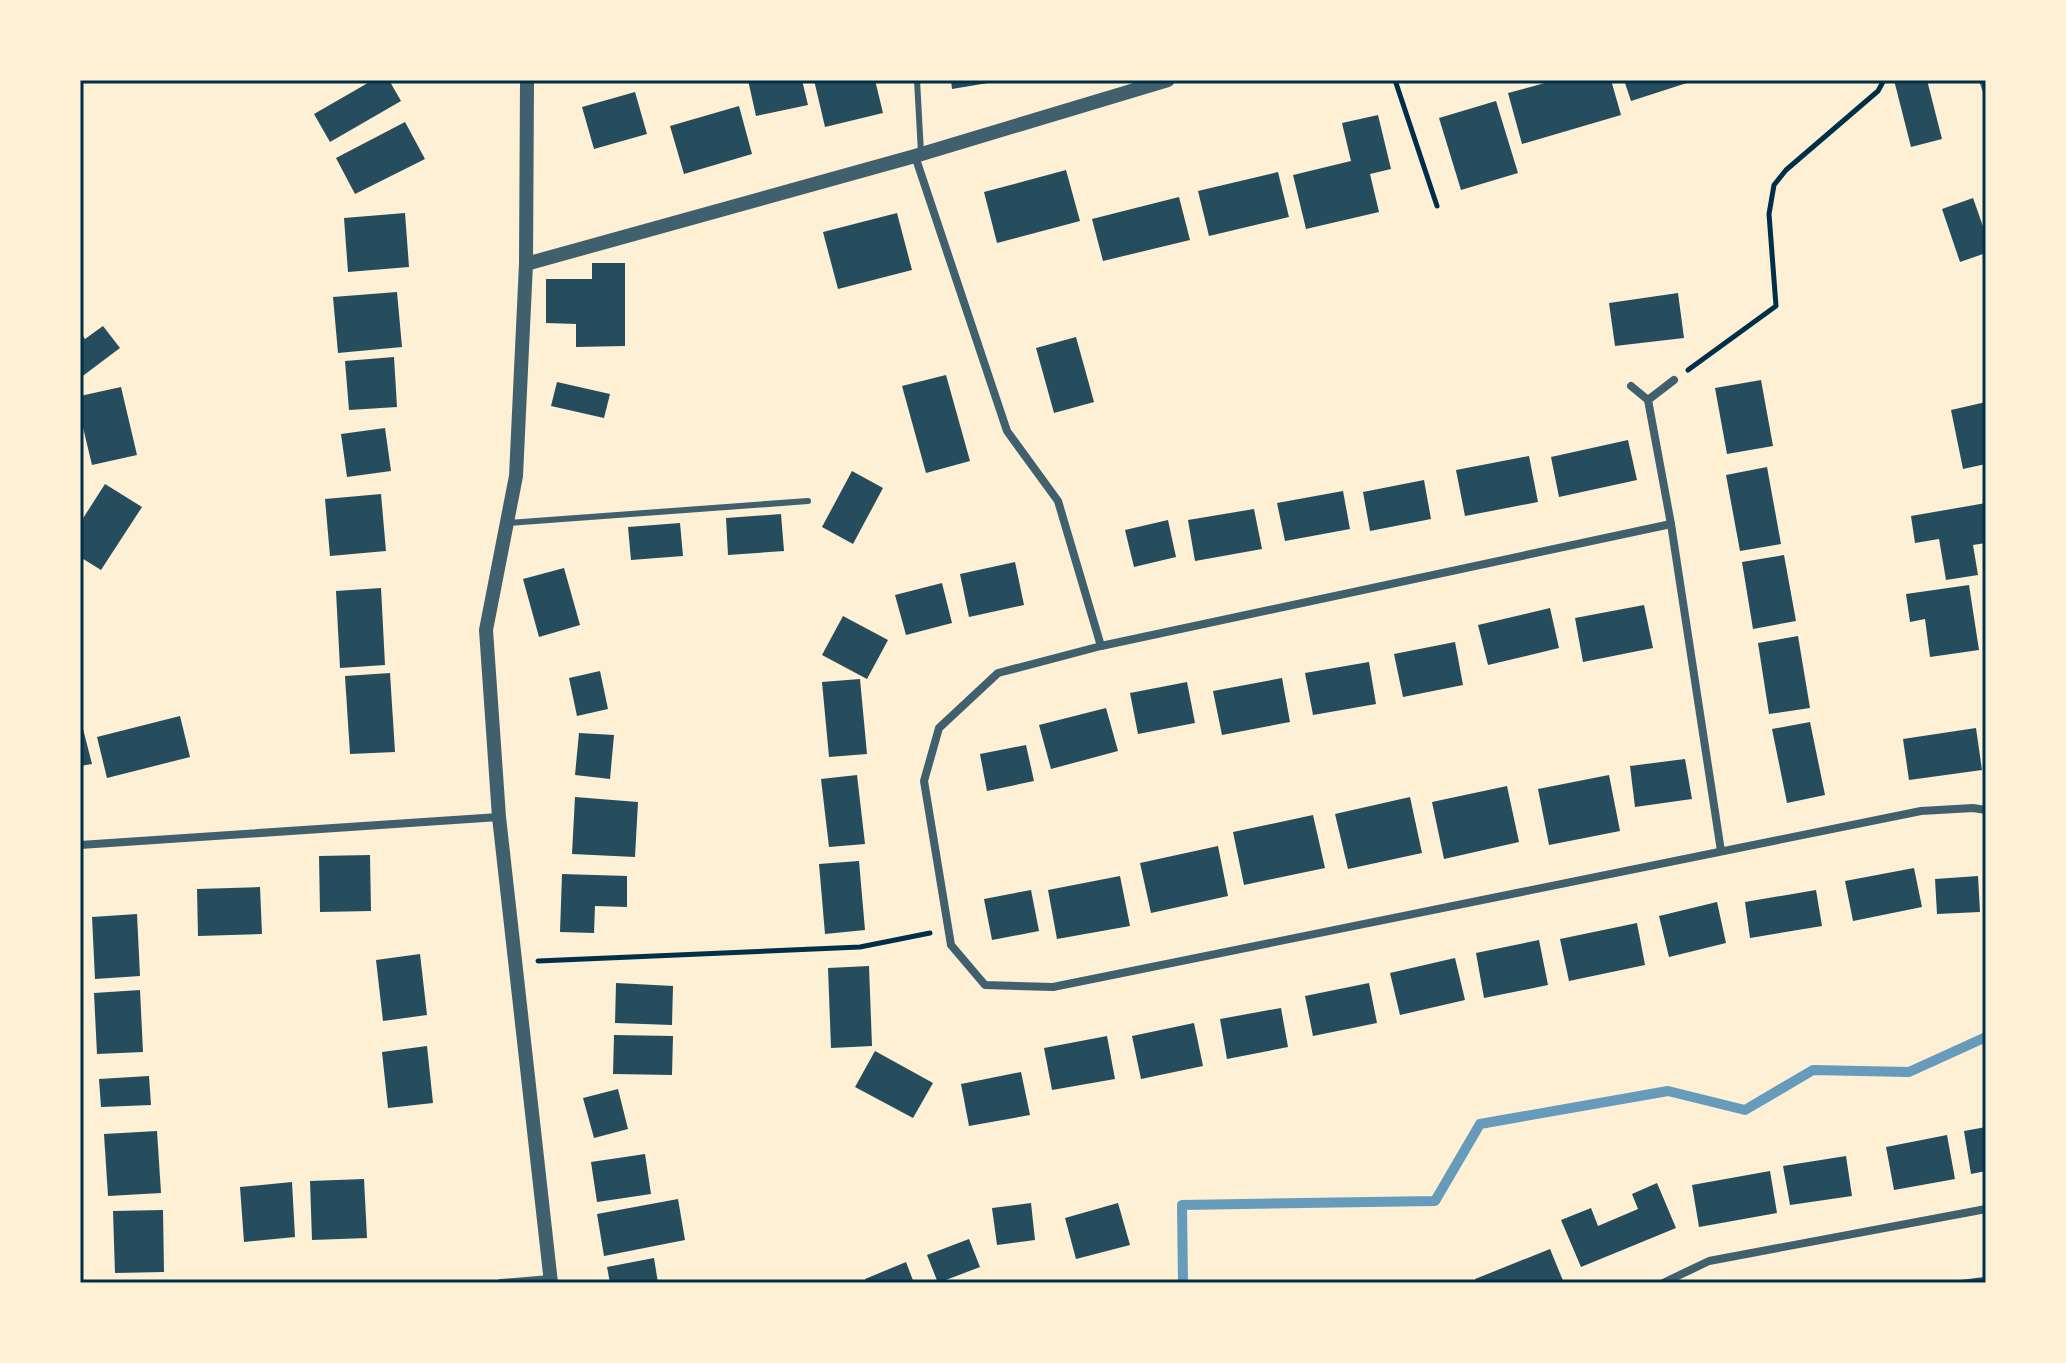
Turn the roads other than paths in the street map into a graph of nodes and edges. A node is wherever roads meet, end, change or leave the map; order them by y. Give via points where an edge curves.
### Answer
1 (527, 80) edge
2 (917, 80) edge
3 (1168, 80) edge
4 (1983, 80) edge
5 (1986, 89) edge
6 (918, 154) junction
7 (526, 264) junction
8 (1674, 380) road end
9 (1631, 386) dead end
10 (1648, 400) junction
11 (808, 501) dead end
12 (507, 523) junction
13 (1671, 524) junction
14 (1101, 646) junction
15 (1986, 810) edge
16 (499, 817) junction
17 (80, 845) edge
18 (1721, 851) junction
19 (1986, 1209) edge
20 (551, 1281) edge
21 (501, 1283) edge
22 (1663, 1283) edge

1 - 7 street
2 - 6 lane
3 - 6 street
4 - 5 street
6 - 7 street
6 - 14 street via 1007,431 1058,501
7 - 12 street via 516,476
8 - 10 street
9 - 10 street
10 - 13 street
11 - 12 lane
12 - 16 street via 486,630
13 - 14 street
13 - 18 street
14 - 18 street via 998,673 939,728 924,781 946,930 951,945 985,985 1053,987
15 - 18 street via 1921,811
16 - 17 street
16 - 20 street
19 - 22 street via 1709,1261
20 - 21 street

